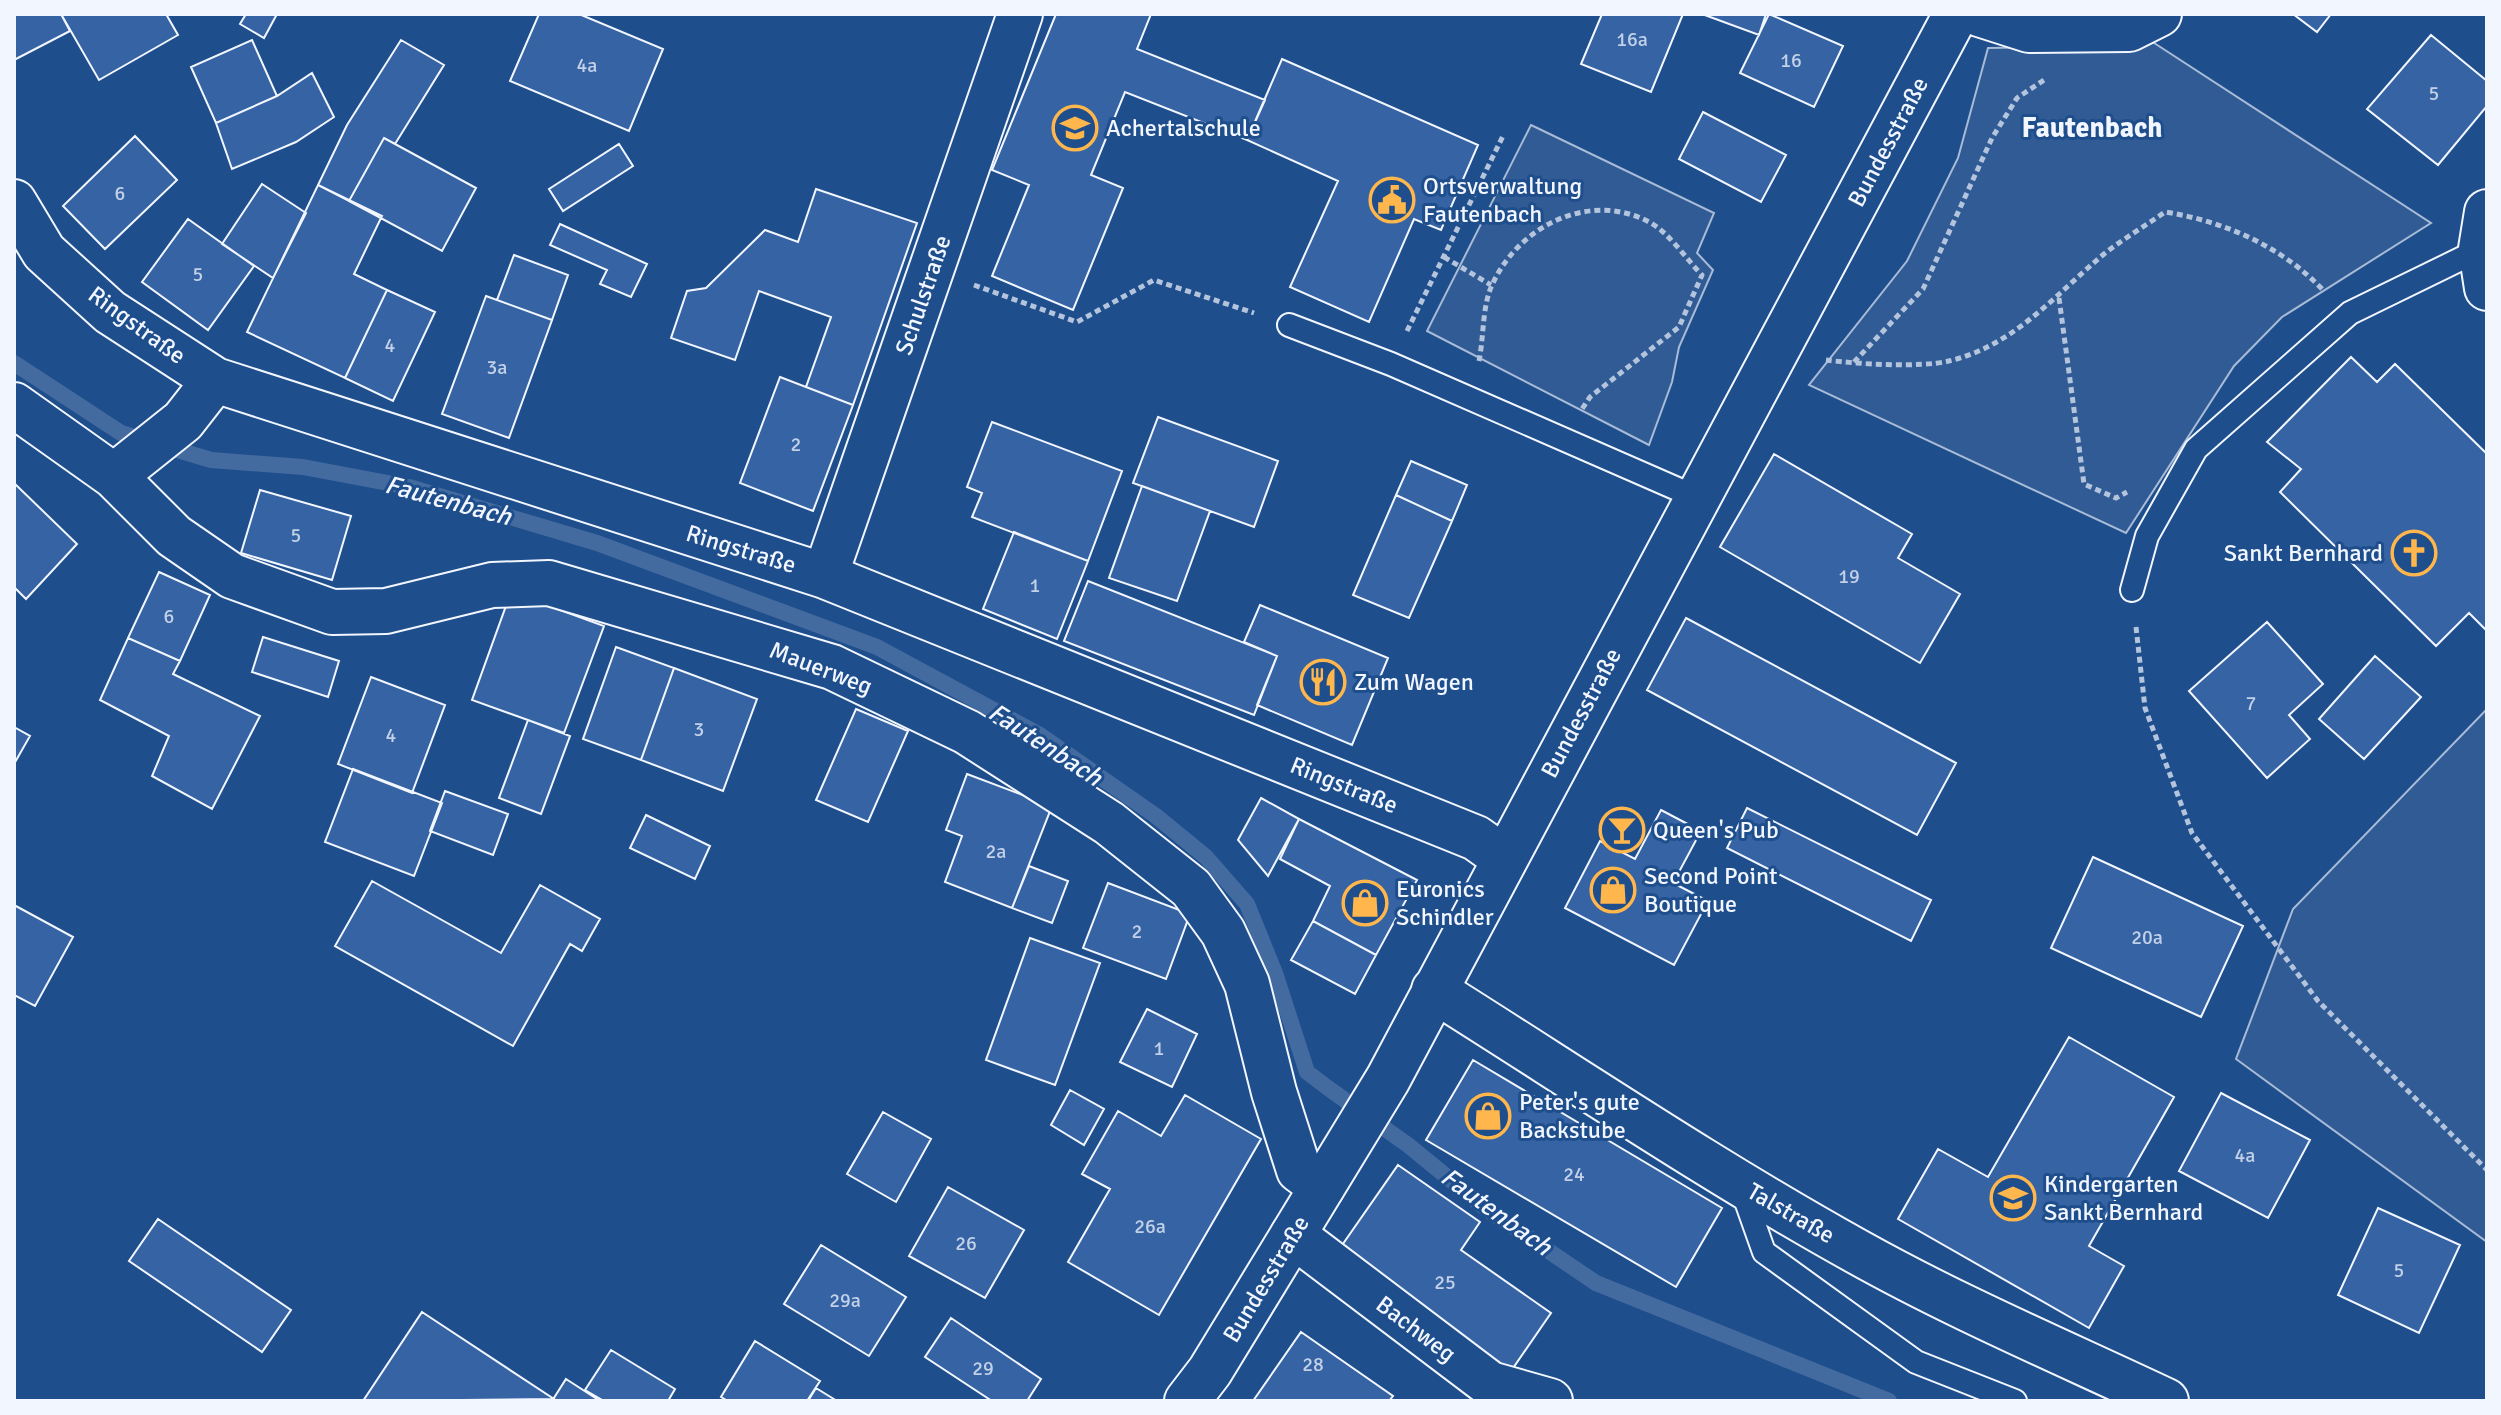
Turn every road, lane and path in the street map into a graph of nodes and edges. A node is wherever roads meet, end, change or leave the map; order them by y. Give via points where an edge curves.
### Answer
1 (1020, 14) edge
2 (1956, 14) edge
3 (1979, 14) edge
4 (2159, 14) edge
5 (2051, 77) dead end
6 (1503, 136) dead end
7 (14, 202) edge
8 (2485, 250) edge
9 (1444, 257) junction
10 (29, 258) edge
11 (932, 270) junction
12 (1491, 285) junction
13 (2059, 298) junction
14 (2350, 313) junction
15 (1289, 325) joint
16 (1391, 364) junction
17 (215, 380) junction
18 (1470, 400) junction
19 (14, 405) edge
20 (1562, 440) junction
21 (2196, 449) junction
22 (128, 466) junction
23 (1698, 498) junction
24 (825, 576) junction
25 (2132, 590) joint
26 (1504, 858) junction
27 (1434, 990) junction
28 (2487, 1170) edge
29 (1739, 1182) junction
30 (1322, 1187) junction
31 (1293, 1235) junction
32 (1187, 1401) edge
33 (1550, 1401) edge
34 (2015, 1401) edge
35 (2166, 1401) edge

1 - 11 street, Schulstraße
2 - 23 street, Bundesstraße
3 - 4 street via 2029,30 2129,29
5 - 13 path via 2017,98 1992,138 1923,289 1853,364 1948,361 2001,339
6 - 9 path
7 - 10 street, Ringstraße
8 - 14 lane
9 - 12 path
9 - 16 path
10 - 17 street, Ringstraße
11 - 15 path via 1077,322 1154,280
11 - 24 street, Schulstraße
12 - 18 path
12 - 20 path via 1537,228 1565,213 1616,212 1652,223 1702,275 1679,327 1590,397
13 - 14 path via 2104,254 2165,212 2207,218 2249,237 2309,275
13 - 21 path via 2084,484 2116,498
14 - 21 lane
15 - 16 lane
16 - 18 lane
17 - 22 street via 183,421
17 - 24 street, Ringstraße
18 - 20 lane
19 - 22 street, Mauerweg
20 - 23 lane
21 - 25 lane via 2147,536
22 - 30 street, Mauerweg via 174,536 232,576 332,612 386,611 492,585 549,583 832,667 967,732 1109,823 1191,888 1223,932 1247,984 1299,1170
23 - 26 street, Bundesstraße
24 - 26 street, Ringstraße via 1476,838
25 - 28 path via 2145,708 2192,833 2318,1001
26 - 27 street, Bundesstraße
27 - 29 street, Talstraße
27 - 30 street, Bundesstraße
29 - 34 lane via 1764,1252 1916,1362
29 - 35 street, Talstraße via 1957,1305
30 - 31 street, Bundesstraße
31 - 32 street, Bundesstraße
31 - 33 street, Bachweg via 1490,1384

